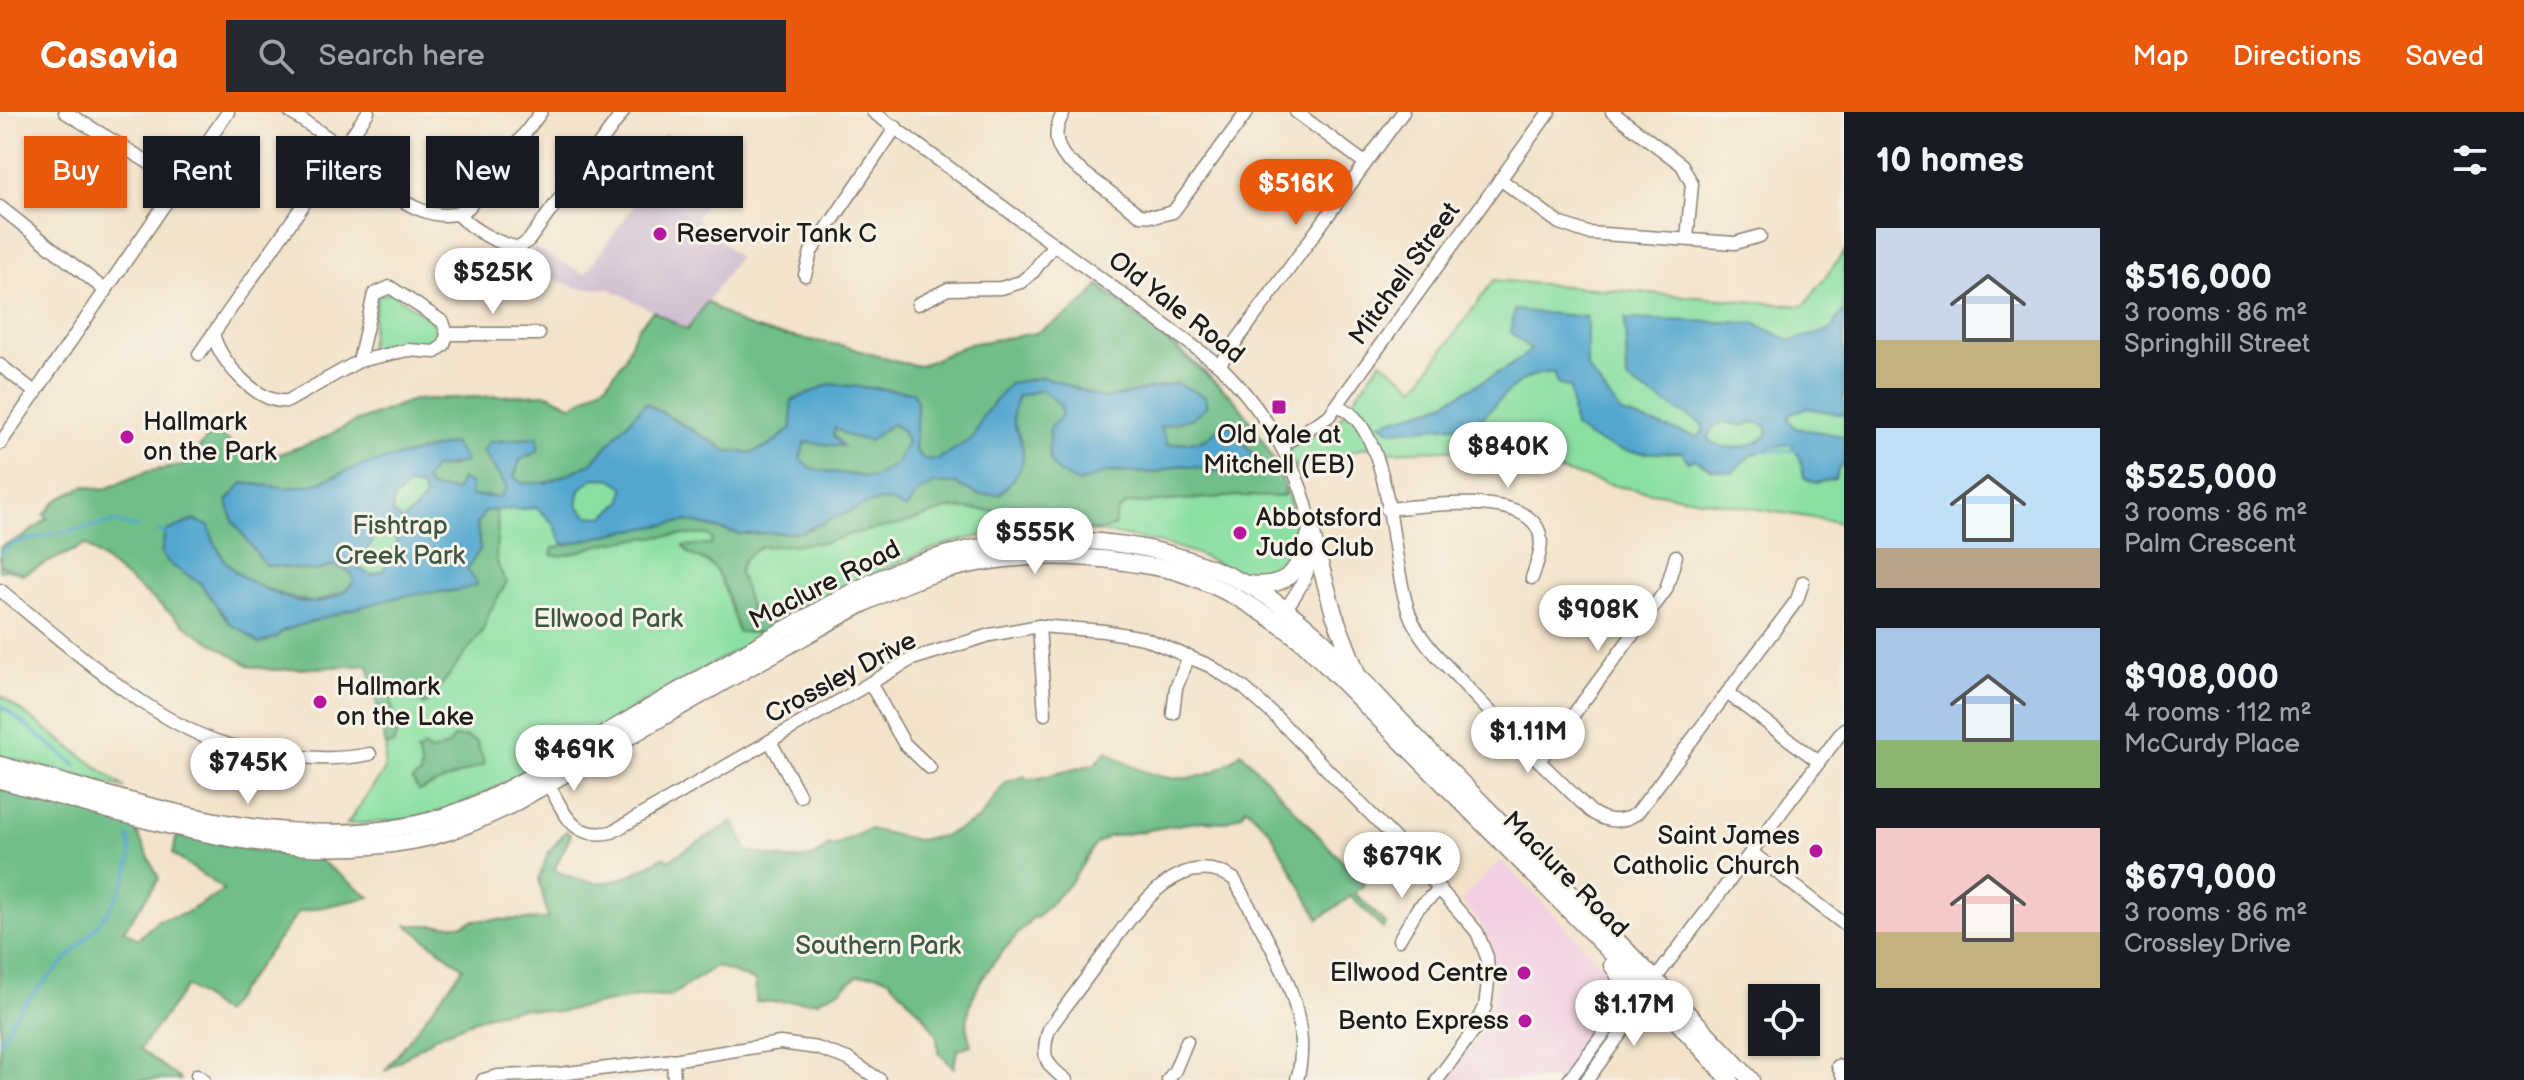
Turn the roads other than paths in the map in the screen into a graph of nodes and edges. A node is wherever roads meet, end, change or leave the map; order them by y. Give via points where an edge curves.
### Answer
1 (65, 112) edge
2 (228, 112) edge
3 (290, 112) edge
4 (368, 112) edge
5 (541, 112) edge
6 (623, 112) edge
7 (873, 112) edge
8 (1064, 112) edge
9 (1247, 112) edge
10 (1296, 112) edge
11 (1403, 112) edge
12 (1549, 112) edge
13 (1612, 112) edge
14 (82, 117) edge
15 (896, 127) junction
16 (212, 136) edge
17 (324, 136) edge
18 (351, 136) edge
19 (143, 157) edge
20 (1365, 163) junction
21 (1500, 179) junction
22 (410, 204) edge
23 (0, 207) edge
24 (163, 208) edge
25 (302, 208) edge
26 (459, 215) junction
27 (1760, 236) dead end
28 (1687, 239) junction
29 (1054, 244) junction
30 (805, 275) dead end
31 (106, 291) junction
32 (918, 304) dead end
33 (447, 334) junction
34 (539, 334) dead end
35 (214, 337) junction
36 (199, 354) dead end
37 (359, 361) junction
38 (0, 365) edge
39 (1219, 365) junction
40 (36, 393) junction
41 (1338, 405) junction
42 (0, 444) edge
43 (1282, 445) junction
44 (1387, 509) junction
45 (1311, 531) junction
46 (1676, 556) dead end
47 (1532, 578) dead end
48 (1803, 582) dead end
49 (1247, 584) junction
50 (0, 590) edge
51 (1282, 615) junction
52 (1039, 626) junction
53 (1189, 656) junction
54 (1360, 680) junction
55 (870, 683) junction
56 (1727, 693) junction
57 (1173, 713) dead end
58 (1045, 714) dead end
59 (1844, 729) edge
60 (601, 736) junction
61 (770, 741) junction
62 (370, 754) dead end
63 (1539, 761) junction
64 (1819, 762) junction
65 (0, 765) edge
66 (930, 768) dead end
67 (0, 780) edge
68 (548, 784) junction
69 (800, 796) dead end
70 (1751, 852) junction
71 (1440, 889) junction
72 (1844, 924) edge
73 (1399, 940) dead end
74 (1597, 941) junction
75 (1650, 986) junction
76 (1616, 1017) junction
77 (1187, 1041) dead end
78 (673, 1060) junction
79 (483, 1080) edge
80 (674, 1080) edge
81 (880, 1080) edge
82 (1066, 1080) edge
83 (1168, 1080) edge
84 (1297, 1080) edge
85 (1437, 1080) edge
86 (1569, 1080) edge
87 (1587, 1080) edge
88 (1730, 1080) edge
89 (1751, 1080) edge

1 - 14 street
2 - 16 street
3 - 17 street
4 - 18 street
5 - 26 street
6 - 26 street via 519,248 492,238
7 - 15 street, Old Yale Road
8 - 9 street via 1056,132 1067,160 1140,215 1157,216 1179,206
10 - 20 street
11 - 20 street
12 - 21 street, Mitchell Street
13 - 28 street via 1682,165 1692,184
14 - 19 street
15 - 29 street, Old Yale Road
15 - 30 street via 811,252
20 - 39 street
21 - 28 street via 1559,223 1588,233
21 - 41 street, Mitchell Street
22 - 26 street via 426,212
23 - 31 street
24 - 31 street
25 - 35 street
27 - 28 street via 1735,243
29 - 32 street via 1021,282 1001,288 948,289
29 - 39 street, Old Yale Road
31 - 40 street
33 - 34 street
33 - 37 street via 435,352 408,350
33 - 37 street via 443,322 390,287 374,294
35 - 36 street
35 - 37 street via 227,365 277,402 288,401
38 - 40 street
39 - 43 street, Old Yale Road via 1255,403
40 - 42 street
41 - 43 street, Mitchell Street via 1318,425
41 - 44 street via 1355,418 1372,446
43 - 45 street, Old Yale Road
44 - 47 street via 1460,504 1516,511 1537,527 1540,538
44 - 63 street via 1402,588 1421,635
45 - 49 main road via 1299,564 1285,580 1268,586
45 - 51 street, Old Yale Road via 1308,570
45 - 54 main road via 1334,614
46 - 63 street via 1666,590
48 - 56 street via 1797,600
49 - 51 main road, Maclure Road
49 - 60 main road, Maclure Road via 1204,565 1116,543 1042,541 952,553 858,589
50 - 62 street via 121,685 188,729 241,749 297,757 346,759
51 - 54 main road, Maclure Road
51 - 68 main road, Maclure Road via 1177,572 1081,555 1001,559 954,568 869,601
51 - 74 main road, Maclure Road
52 - 53 street, Crossley Drive via 1144,638
52 - 55 street, Crossley Drive via 912,659
52 - 58 street
53 - 57 street
53 - 71 street, Crossley Drive via 1244,688 1274,715
54 - 75 main road, Maclure Road
55 - 61 street, Crossley Drive
55 - 66 street via 904,743
56 - 63 street via 1642,807 1623,820 1599,818
56 - 64 street
59 - 64 street
60 - 65 main road, Maclure Road via 473,807 376,831 299,831 205,819
60 - 68 main road via 591,750 554,772
61 - 68 street, Crossley Drive via 612,832 583,832 569,821
61 - 69 street
64 - 70 street
67 - 68 main road, Maclure Road via 202,834 334,846 413,841 446,833
70 - 72 street
70 - 75 street
71 - 73 street via 1418,908
71 - 85 street, Crossley Drive via 1477,932 1487,957 1488,982 1485,1007 1474,1030
74 - 75 main road, Maclure Road
74 - 76 main road via 1623,985 1624,1000
75 - 76 street
75 - 87 street
75 - 88 main road, Maclure Road
75 - 89 main road, Maclure Road
76 - 86 street
77 - 83 street
78 - 79 street
78 - 80 street
78 - 81 street via 780,1043 848,1059
82 - 84 street via 1050,1068 1043,1050 1049,1029 1143,902 1166,883 1199,868 1219,870 1234,879 1285,974 1302,1032

